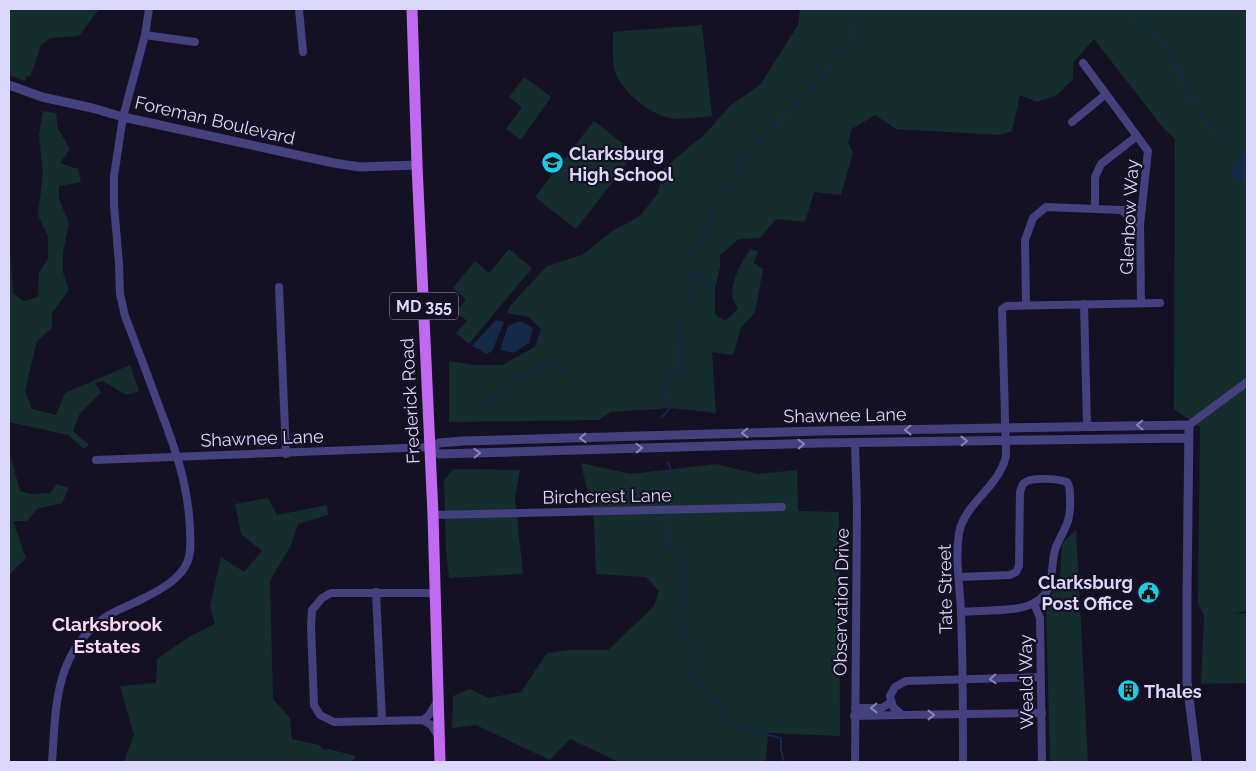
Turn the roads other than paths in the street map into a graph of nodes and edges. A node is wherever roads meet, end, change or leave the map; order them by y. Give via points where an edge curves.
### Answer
1 (149, 9) edge
2 (299, 9) edge
3 (412, 9) edge
4 (145, 35) junction
5 (195, 42) dead end
6 (303, 52) dead end
7 (1083, 63) dead end
8 (9, 86) edge
9 (1106, 94) junction
10 (123, 116) junction
11 (1072, 122) dead end
12 (1137, 136) junction
13 (417, 165) junction
14 (1096, 208) junction
15 (1142, 208) junction
16 (1121, 210) junction
17 (1140, 224) junction
18 (279, 287) dead end
19 (1141, 303) junction
20 (1160, 303) dead end
21 (1084, 304) junction
22 (1026, 305) junction
23 (1247, 382) edge
24 (1189, 425) junction
25 (1087, 427) junction
26 (1006, 429) junction
27 (1188, 438) junction
28 (1006, 440) junction
29 (855, 443) junction
30 (430, 447) junction
31 (286, 454) junction
32 (178, 457) junction
33 (96, 460) dead end
34 (782, 507) dead end
35 (433, 515) junction
36 (959, 577) junction
37 (376, 592) junction
38 (435, 593) junction
39 (1034, 603) junction
40 (960, 612) junction
41 (1041, 677) junction
42 (962, 681) junction
43 (438, 701) junction
44 (891, 702) junction
45 (855, 712) junction
46 (1042, 713) junction
47 (902, 715) junction
48 (963, 715) junction
49 (382, 720) junction
50 (423, 720) junction
51 (439, 737) junction
52 (52, 762) edge
53 (440, 762) edge
54 (855, 762) edge
55 (964, 762) edge
56 (1042, 762) edge
57 (1197, 762) edge

1 - 4 street
2 - 6 street
3 - 13 main road, Frederick Road / MD 355
4 - 5 street
4 - 10 street
7 - 9 street, Glenbow Way
8 - 10 street, Foreman Boulevard
9 - 11 street
9 - 12 street, Glenbow Way
10 - 13 street, Foreman Boulevard via 334,163 360,167
10 - 32 street via 114,176 120,294 125,316
12 - 14 street via 1101,164 1095,177
12 - 15 street, Glenbow Way via 1148,151
13 - 30 main road, Frederick Road / MD 355
14 - 16 street
14 - 22 street via 1046,207 1033,218 1025,240
15 - 16 street
15 - 17 street, Glenbow Way
16 - 17 street
17 - 19 street, Glenbow Way
18 - 31 street
19 - 20 street
19 - 21 street
21 - 22 street
21 - 25 street
22 - 26 street, Tate Street via 1002,309
23 - 24 street
24 -> 25 street, Shawnee Lane
24 - 27 street
25 - 26 street, Shawnee Lane
26 - 28 street, Tate Street
26 -> 30 street, Shawnee Lane via 463,441 439,442
27 - 28 street, Shawnee Lane
27 - 57 street via 1187,682
29 -> 28 street, Shawnee Lane
28 - 36 street, Tate Street via 1003,468 971,508 960,532
30 -> 29 street, Shawnee Lane via 439,454
29 - 45 street, Observation Drive
30 - 31 street, Shawnee Lane
30 - 35 main road, Frederick Road / MD 355
31 - 32 street, Shawnee Lane
32 - 33 street, Shawnee Lane
32 - 52 street via 189,506 188,562 158,591 105,617 74,649 60,680
34 - 35 street, Birchcrest Lane
35 - 38 main road, Frederick Road / MD 355
36 - 39 street via 1010,576 1016,572 1019,566 1020,492 1023,484 1030,480 1067,482 1071,513 1056,548 1050,587
36 - 40 street, Tate Street
37 - 38 street
37 - 49 street
37 - 49 street via 331,593 312,610 314,705 320,715 334,722
38 - 43 main road, Frederick Road / MD 355
39 - 40 street via 1022,608
39 - 41 street, Weald Way via 1040,618
40 - 42 street, Tate Street
41 -> 42 street
41 - 46 street, Weald Way
42 - 44 street via 906,681 895,687 890,696
42 - 48 street, Tate Street
43 - 50 street
43 - 51 main road, Frederick Road / MD 355
44 -> 45 street via 882,708
44 - 47 street
45 - 47 street
45 - 54 street, Observation Drive
46 - 48 street
46 - 56 street, Weald Way
47 -> 48 street
48 - 55 street, Tate Street
49 - 50 street
50 - 51 street
51 - 53 main road, Frederick Road / MD 355

